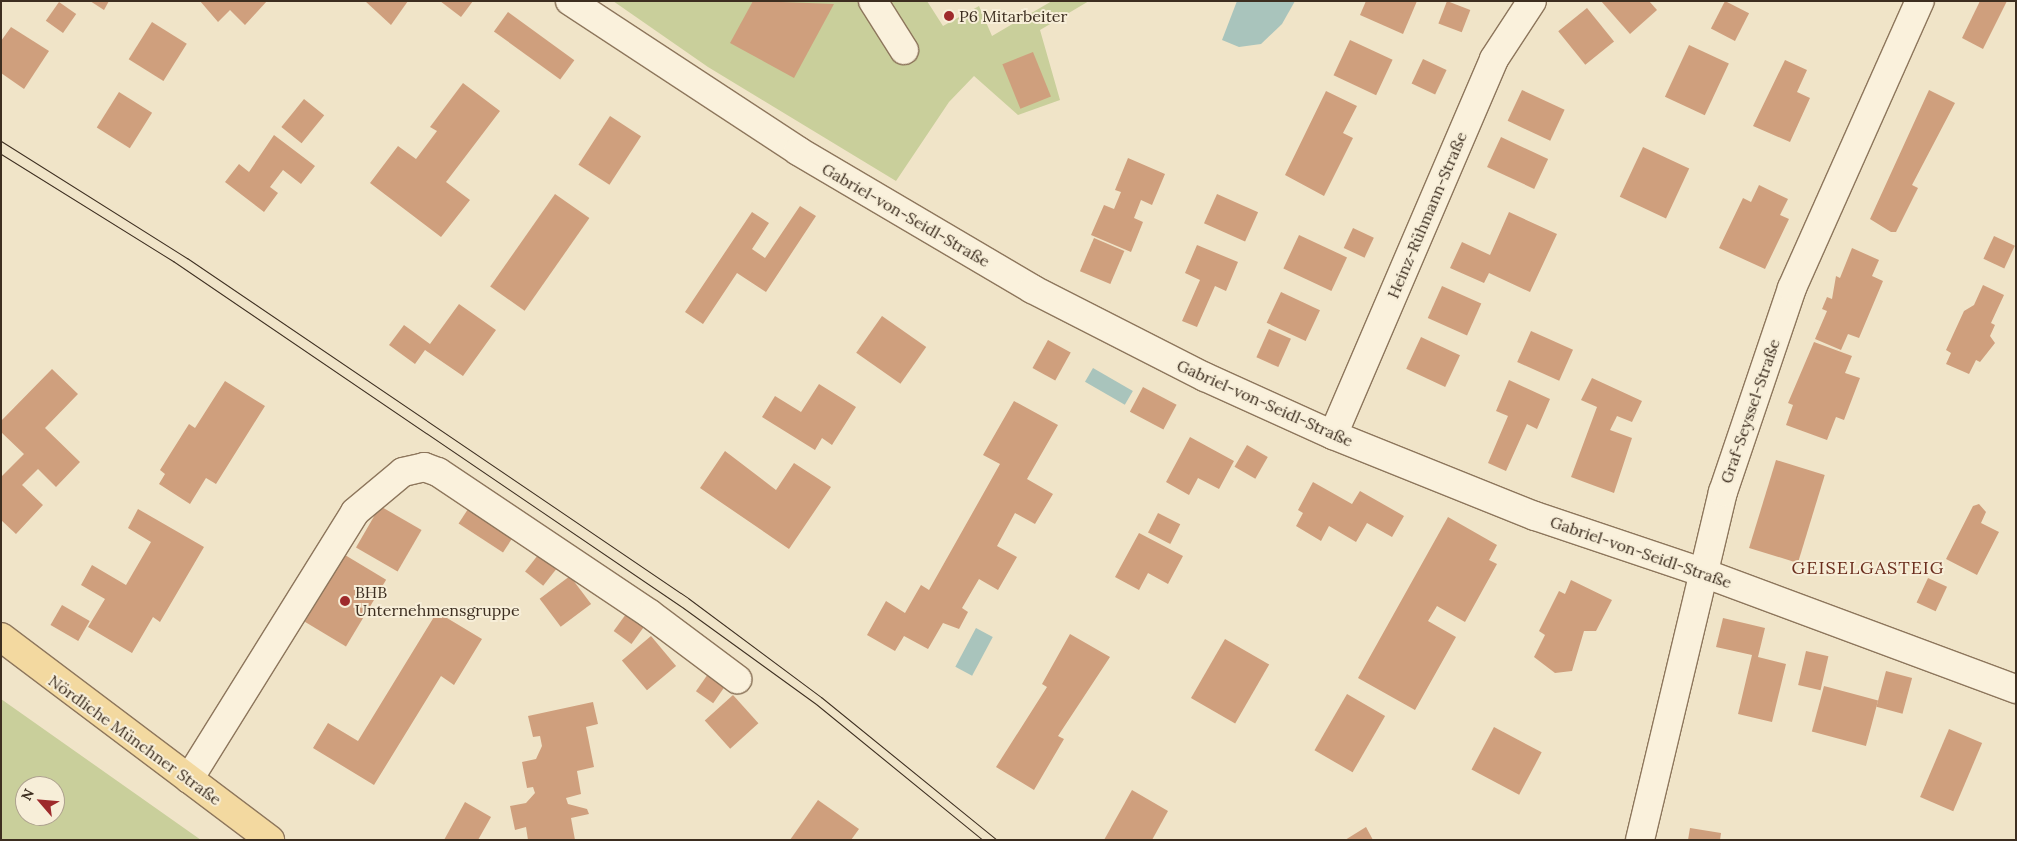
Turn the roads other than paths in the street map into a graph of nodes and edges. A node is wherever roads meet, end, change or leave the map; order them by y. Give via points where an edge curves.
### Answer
1 (570, 1) edge
2 (873, 1) edge
3 (1532, 1) edge
4 (1920, 1) edge
5 (904, 50) dead end
6 (1333, 435) junction
7 (1702, 572) junction
8 (1, 637) edge
9 (737, 679) dead end
10 (2016, 689) edge
11 (189, 779) junction
12 (270, 840) edge
13 (1640, 840) edge

1 - 6 street, Gabriel-von-Seidl-Straße via 798,151 1032,289 1154,352
2 - 5 street
3 - 6 street, Heinz-Rühmann-Straße via 1494,59
4 - 7 street, Graf-Seyssel-Straße via 1792,288 1723,492
6 - 7 street, Gabriel-von-Seidl-Straße via 1535,516
7 - 10 street, Gabriel-von-Seidl-Straße
7 - 13 street, Graf-Seyssel-Straße
8 - 11 main road, Nördliche Münchner Straße
9 - 11 street via 650,614 438,472 424,467 403,472 355,512
11 - 12 main road, Nördliche Münchner Straße

